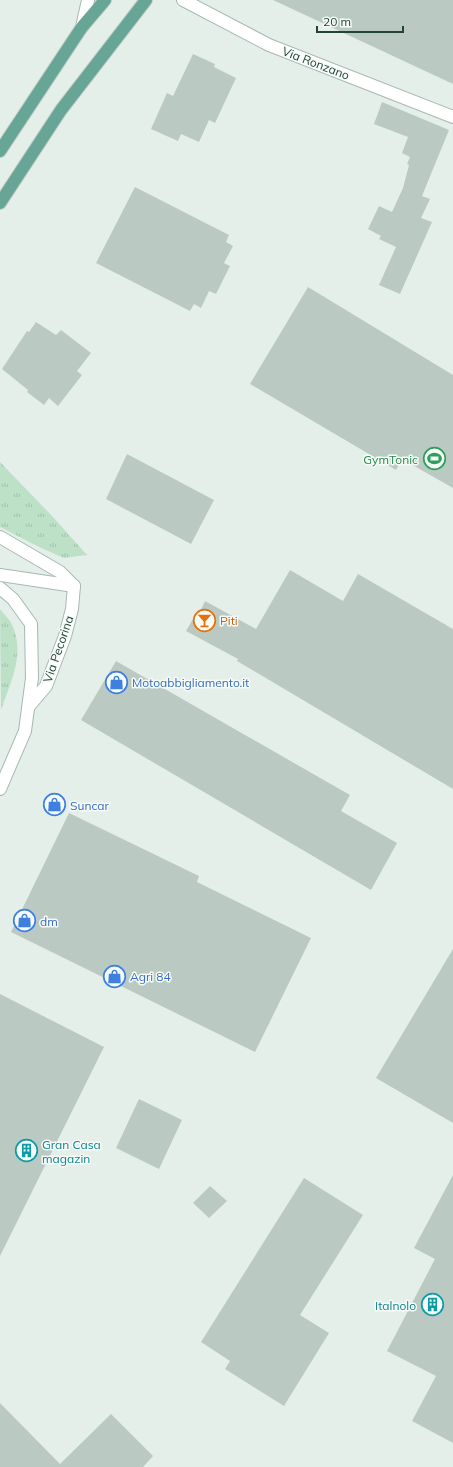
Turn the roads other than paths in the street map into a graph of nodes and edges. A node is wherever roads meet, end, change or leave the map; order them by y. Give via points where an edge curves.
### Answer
1 (88, 0) edge
2 (104, 0) edge
3 (146, 0) edge
4 (183, 0) edge
5 (82, 27) junction
6 (453, 117) edge
7 (0, 151) edge
8 (0, 203) edge
9 (0, 537) edge
10 (0, 575) edge
11 (74, 586) junction
12 (0, 588) edge
13 (29, 706) junction
14 (0, 789) edge

1 - 5 street
2 - 5 main road
3 - 8 main road via 61,110
4 - 6 street, Via Ronzano via 270,45
5 - 7 main road
9 - 11 street via 60,572
10 - 11 street
11 - 13 street, Via Pecorina via 72,609 65,636 46,686
12 - 13 street, Via Pecorina via 13,599 31,624 32,678
13 - 14 street, Via Pecorina via 25,731

